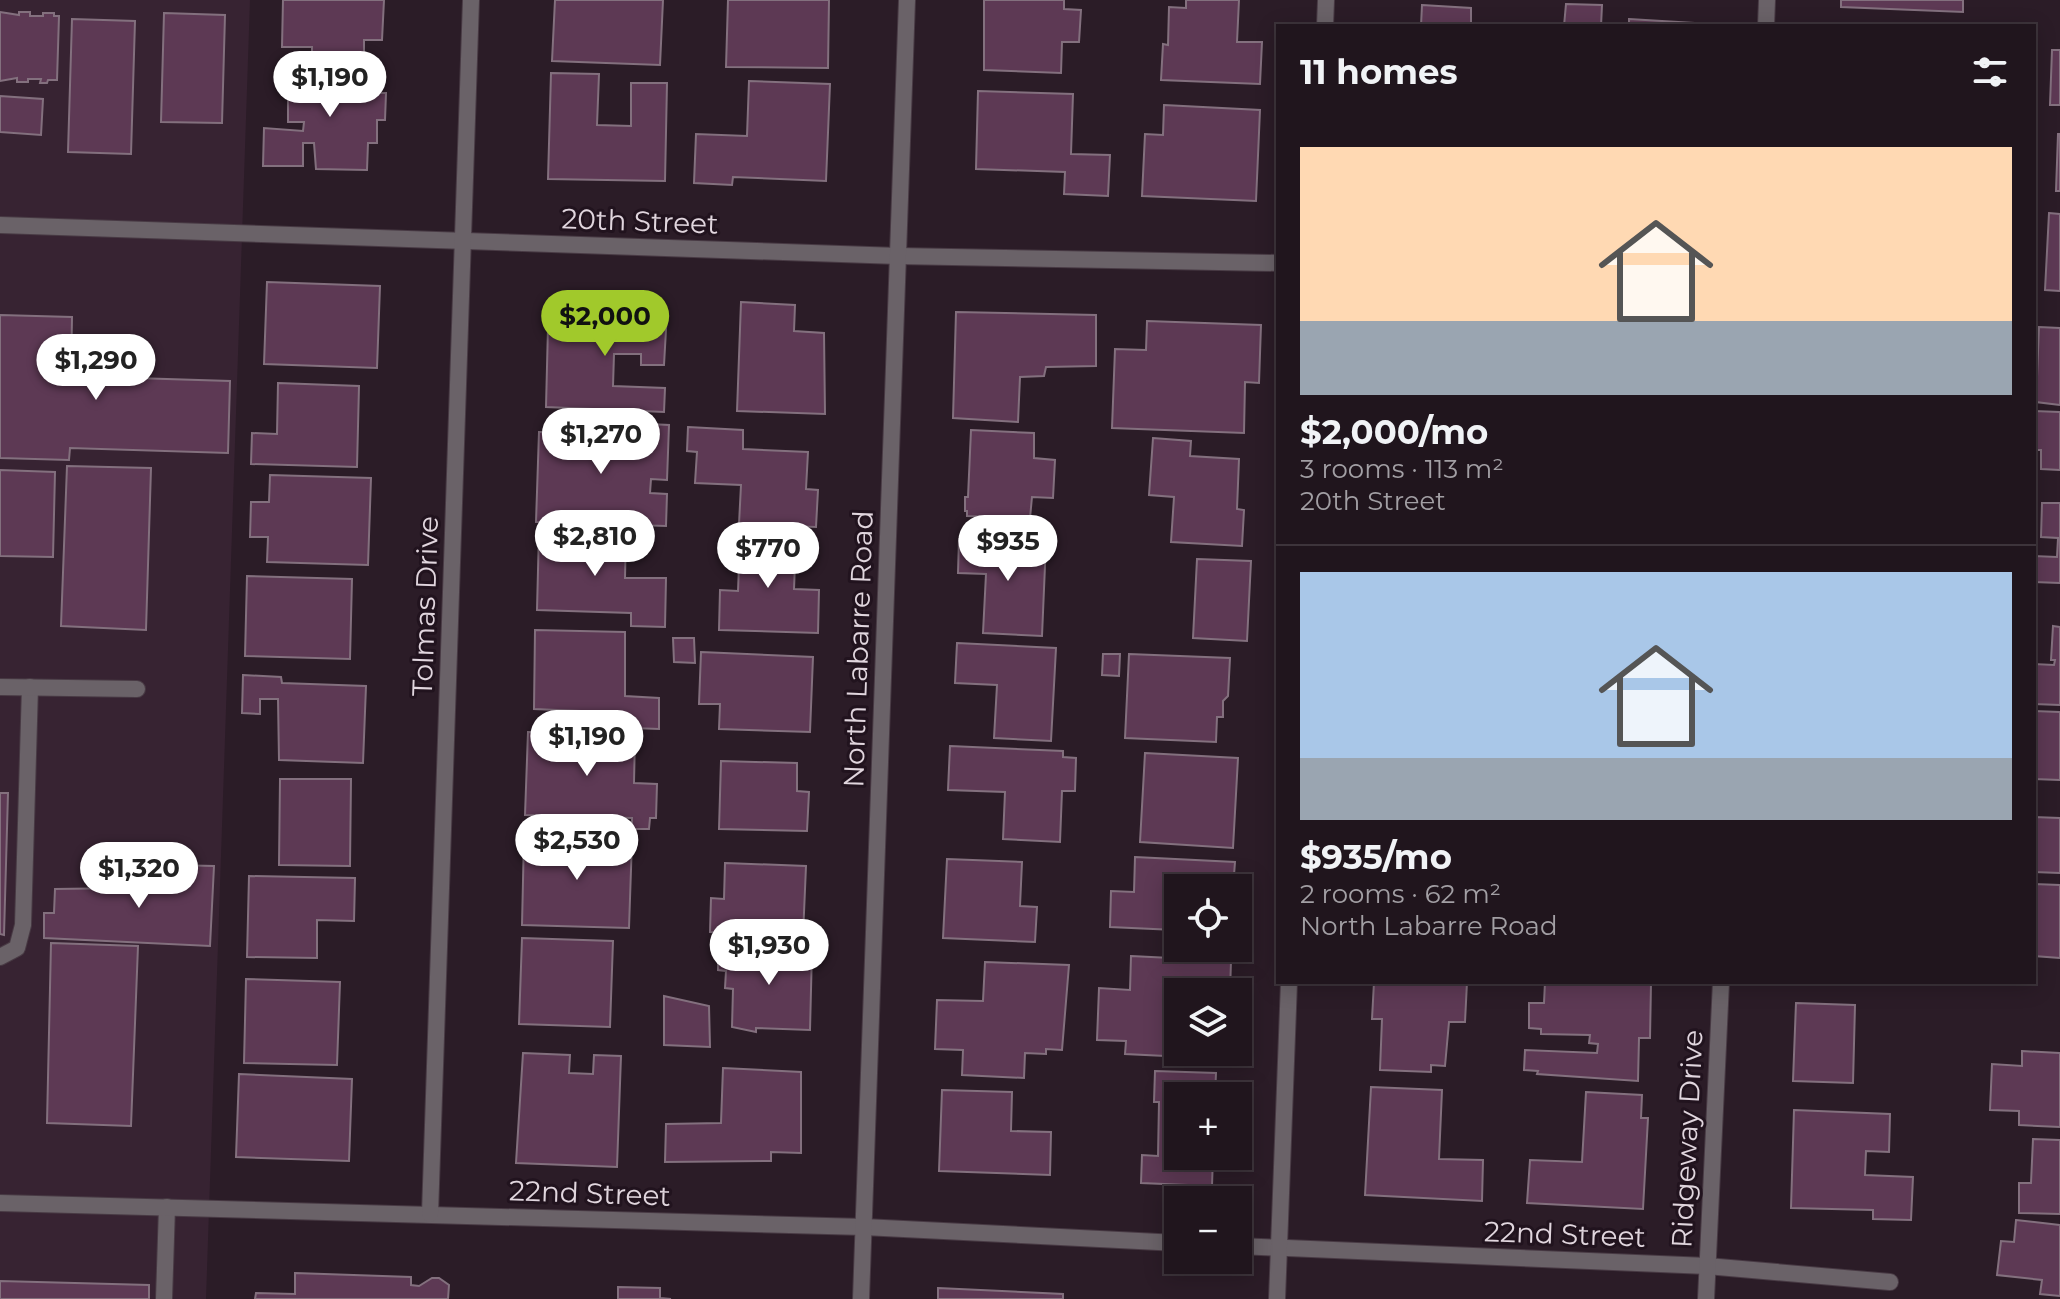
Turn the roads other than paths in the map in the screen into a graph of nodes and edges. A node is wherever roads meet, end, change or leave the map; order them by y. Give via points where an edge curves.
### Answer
1 (471, 0) edge
2 (907, 0) edge
3 (1326, 0) edge
4 (1767, 0) edge
5 (1325, 24) edge
6 (1766, 24) edge
7 (0, 225) edge
8 (463, 241) junction
9 (898, 256) junction
10 (1276, 263) edge
11 (0, 687) edge
12 (30, 687) junction
13 (137, 689) dead end
14 (0, 957) edge
15 (1289, 984) edge
16 (1721, 984) edge
17 (0, 1203) edge
18 (167, 1207) junction
19 (430, 1214) junction
20 (864, 1227) junction
21 (1164, 1242) edge
22 (1252, 1247) edge
23 (1279, 1248) junction
24 (1707, 1266) junction
25 (1890, 1282) dead end
26 (164, 1299) edge
27 (861, 1299) edge
28 (1277, 1299) edge
29 (1706, 1299) edge

1 - 8 street, Tolmas Drive
2 - 9 street, North Labarre Road
3 - 5 street
4 - 6 street
7 - 8 street, 20th Street
8 - 9 street, 20th Street
8 - 19 street, Tolmas Drive
9 - 10 street, 20th Street
9 - 20 street, North Labarre Road
11 - 12 street
12 - 13 street
12 - 14 street via 23,925 17,948
15 - 23 street
16 - 24 street, Ridgeway Drive
17 - 18 street, 22nd Street
18 - 19 street, 22nd Street
18 - 26 street
19 - 20 street, 22nd Street
20 - 21 street, 22nd Street
20 - 27 street, North Labarre Road
22 - 23 street, 22nd Street
23 - 24 street, 22nd Street
23 - 28 street
24 - 25 street, 22nd Street
24 - 29 street, Ridgeway Drive

